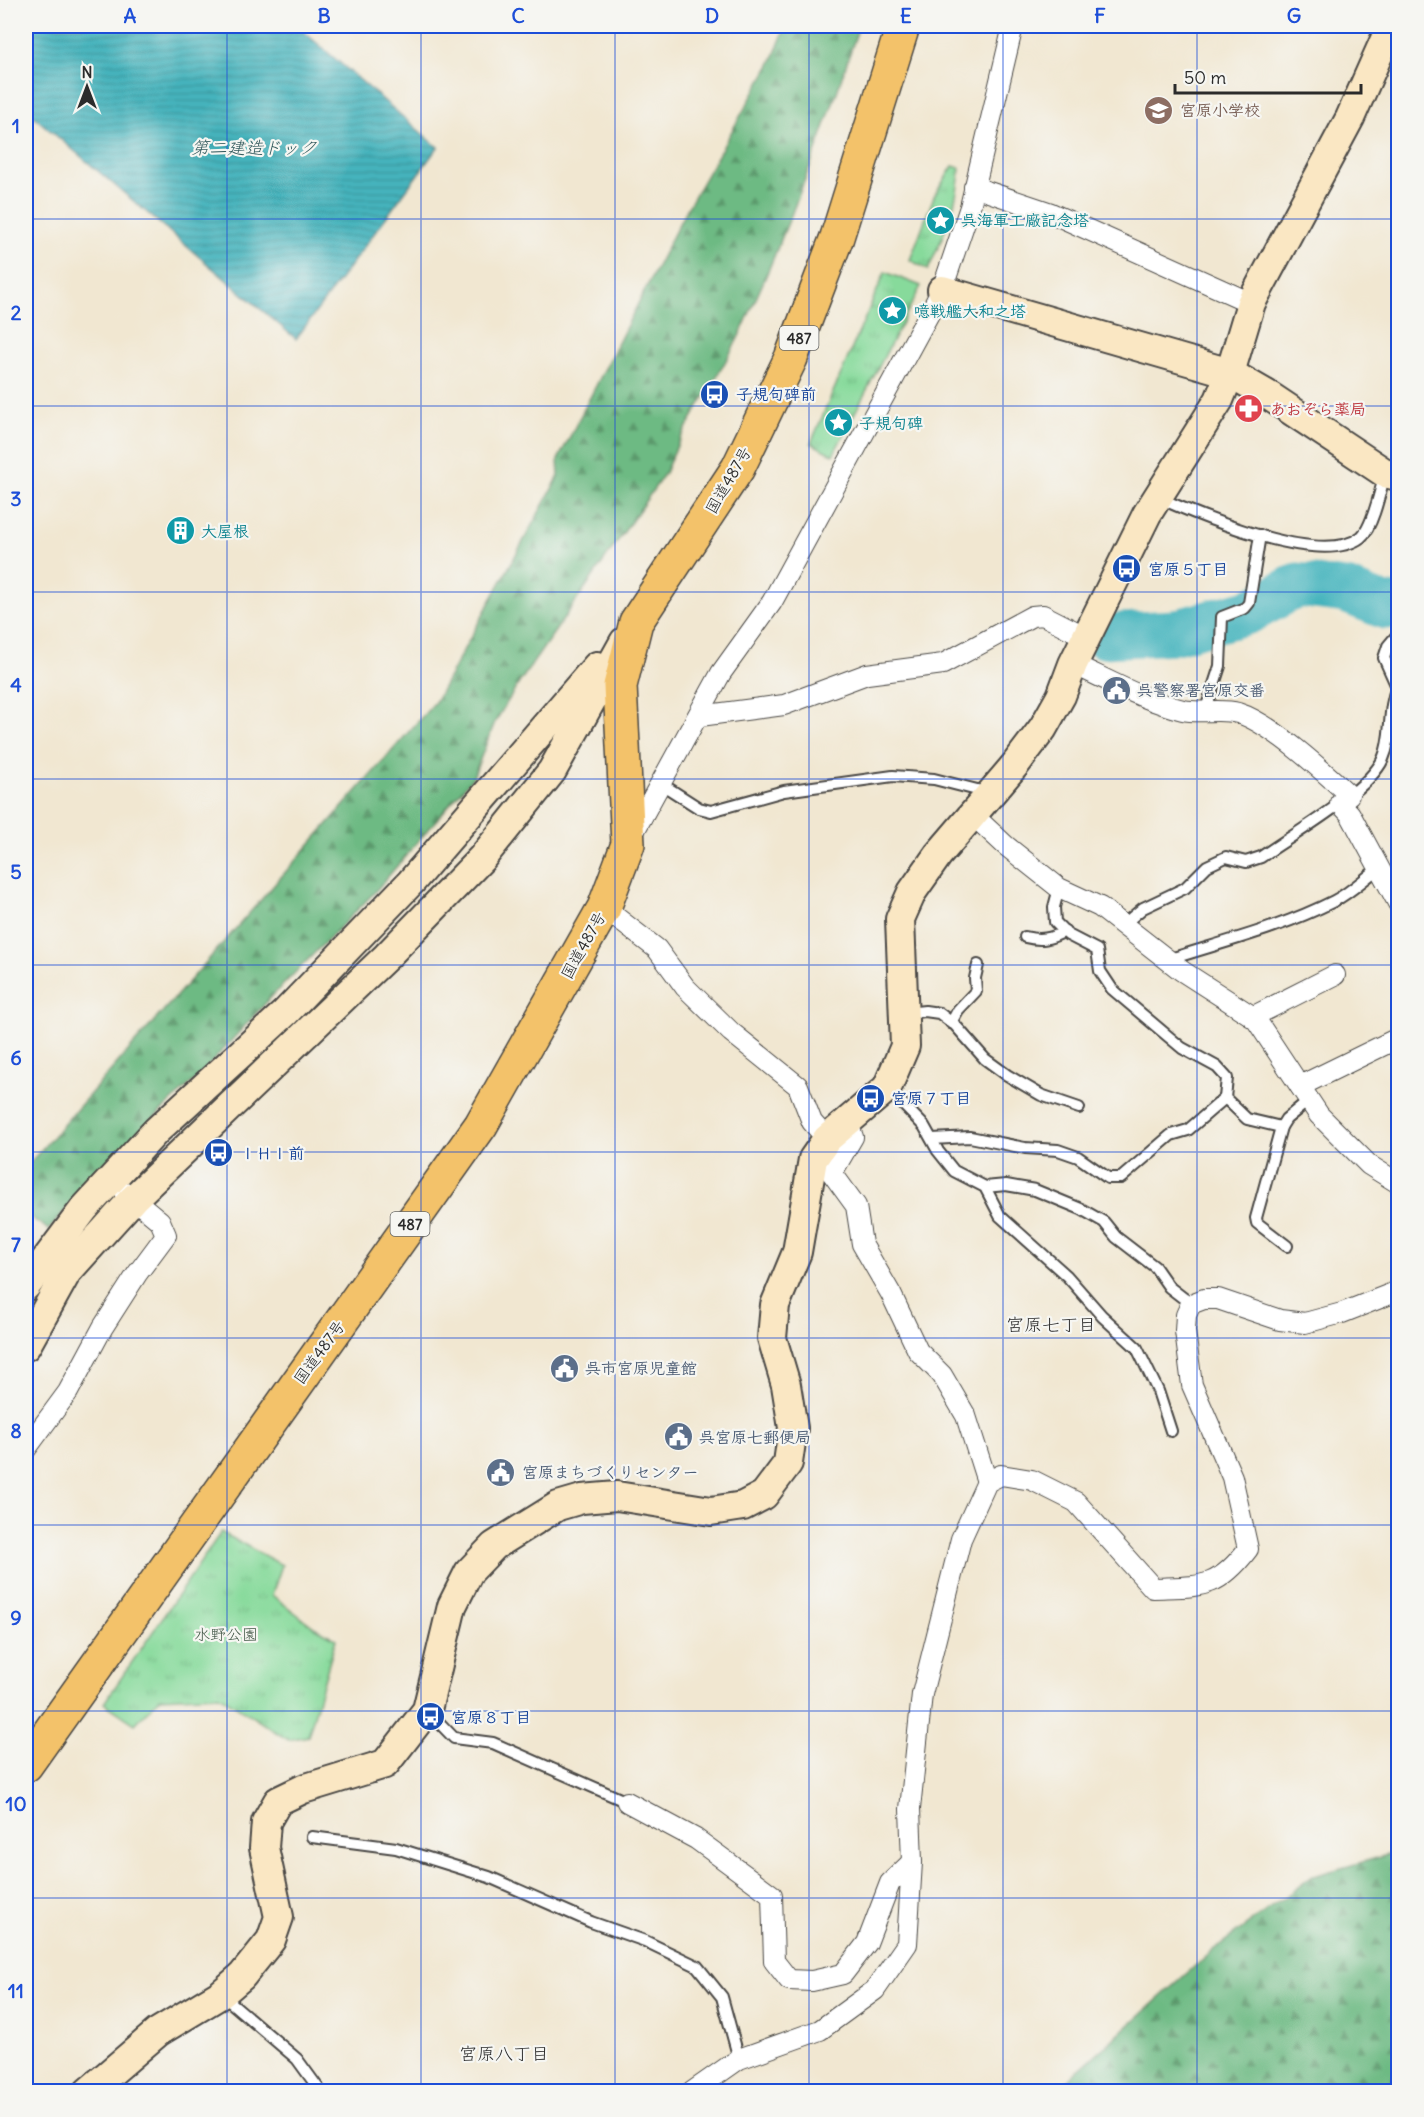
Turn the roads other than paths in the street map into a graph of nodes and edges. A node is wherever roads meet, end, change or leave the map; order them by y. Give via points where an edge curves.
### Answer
1 (903, 26) edge
2 (1013, 26) edge
3 (1391, 26) edge
4 (974, 187) junction
5 (942, 290) junction
6 (1251, 303) junction
7 (1230, 373) junction
8 (1392, 474) edge
9 (1157, 497) junction
10 (1260, 535) junction
11 (636, 622) junction
12 (1398, 634) edge
13 (1086, 637) junction
14 (1073, 664) junction
15 (1206, 709) junction
16 (700, 716) junction
17 (660, 783) junction
18 (992, 794) junction
19 (1345, 799) junction
20 (974, 816) junction
21 (628, 844) junction
22 (1379, 868) junction
23 (1059, 888) junction
24 (1398, 903) edge
25 (604, 908) junction
26 (1124, 924) junction
27 (1065, 931) junction
28 (1025, 937) dead end
29 (1167, 960) junction
30 (978, 965) dead end
31 (1335, 975) dead end
32 (906, 1013) junction
33 (1252, 1017) junction
34 (951, 1023) junction
35 (1398, 1038) edge
36 (887, 1088) junction
37 (1304, 1093) junction
38 (1225, 1098) junction
39 (1079, 1108) dead end
40 (1281, 1127) junction
41 (837, 1131) junction
42 (932, 1139) junction
43 (111, 1180) junction
44 (1398, 1183) edge
45 (985, 1187) junction
46 (133, 1199) junction
47 (1287, 1246) dead end
48 (26, 1286) edge
49 (1398, 1291) edge
50 (1191, 1304) junction
51 (26, 1346) edge
52 (1172, 1431) dead end
53 (26, 1449) edge
54 (987, 1482) junction
55 (427, 1710) junction
56 (26, 1765) edge
57 (627, 1802) joint
58 (312, 1837) dead end
59 (912, 1862) junction
60 (220, 1994) junction
61 (739, 2059) junction
62 (95, 2089) edge
63 (321, 2091) edge
64 (692, 2091) edge

1 - 11 highway, 国道487号 / 487 via 837,237 791,358 738,468
2 - 4 street
3 - 6 street via 1350,118
4 - 5 street
4 - 6 street via 1051,213
5 - 7 street
5 - 16 street via 772,603 721,673
6 - 7 street
7 - 8 street
7 - 9 street via 1219,400
8 - 10 lane via 1362,536 1342,546 1315,547
9 - 10 lane
9 - 13 street
10 - 15 lane via 1249,603 1222,617 1221,666
11 - 21 highway, 国道487号 / 487 via 620,686
11 - 43 street via 411,882 285,1013 156,1131
11 - 46 street via 552,771 482,858 387,956
12 - 19 lane via 1384,658 1397,687 1383,759
13 - 14 street
13 - 16 street via 1043,615 1032,616 943,664 867,674 784,705
14 - 15 street via 1185,710
14 - 18 street via 1062,696 1043,728
15 - 19 street via 1239,713 1260,724 1309,758
16 - 17 street
17 - 18 lane via 699,808 711,811 784,791 892,776 934,779
17 - 21 street
18 - 20 street
19 - 22 street
19 - 26 lane via 1261,857 1246,862 1226,857 1207,866 1185,888 1143,908
20 - 23 street
20 - 32 street via 938,855 912,892 900,919
21 - 25 highway, 国道487号 / 487
22 - 24 street
22 - 29 lane via 1336,900 1266,930
23 - 26 street via 1100,907
23 - 27 lane via 1055,922
25 - 41 street via 657,949 685,987 798,1086 812,1122
25 - 56 highway, 国道487号 / 487 via 481,1125
26 - 29 street
27 - 28 lane via 1052,938
27 - 38 lane via 1097,950 1100,970 1112,990 1182,1048 1217,1067 1227,1078
29 - 33 street
30 - 34 lane via 976,991
31 - 33 street
32 - 34 lane via 939,1013
32 - 36 street via 905,1046
33 - 37 street
34 - 39 lane via 985,1059 1014,1080 1041,1095
35 - 37 street
36 - 41 street
36 - 42 lane via 909,1108
37 - 40 lane
37 - 44 street via 1319,1115 1369,1165
38 - 40 lane via 1246,1119
38 - 42 lane via 1121,1178 1108,1178 1085,1160 1058,1150 970,1137
40 - 47 lane via 1256,1218 1257,1223
41 - 54 street via 854,1137 832,1173 856,1206 862,1244 918,1351 942,1375 966,1416
41 - 55 street via 813,1159 797,1252 775,1305 772,1338 793,1428 788,1463 764,1495 743,1506 711,1511 617,1496 582,1499 558,1506 494,1546 469,1572 452,1606
42 - 45 lane via 954,1171
43 - 46 street
43 - 48 street
45 - 50 lane via 1006,1185 1035,1190 1104,1222 1116,1238 1155,1267 1169,1287
45 - 52 lane via 1000,1216 1067,1276 1137,1348 1158,1390
46 - 51 street via 67,1272
46 - 53 street via 160,1221 166,1235 103,1327 68,1392
49 - 50 street via 1305,1323 1280,1320 1218,1299
50 - 54 street via 1185,1331 1192,1385 1233,1477 1248,1548 1231,1571 1200,1587 1153,1588 1076,1502 1032,1480 1001,1476
54 - 59 street via 961,1539 922,1694 910,1809
55 - 57 lane via 454,1738 493,1743
55 - 60 street via 385,1764 303,1789 278,1801 266,1822 264,1848 279,1917 271,1940 242,1976
57 - 59 street via 696,1839 772,1895 774,1961 789,1980 812,1981 843,1974 867,1942 890,1883
58 - 61 lane via 396,1848 489,1877 697,1966 722,1997
59 - 61 street via 907,1944 875,1990 820,2030
60 - 62 street via 158,2032
60 - 63 lane via 297,2059
61 - 64 street

